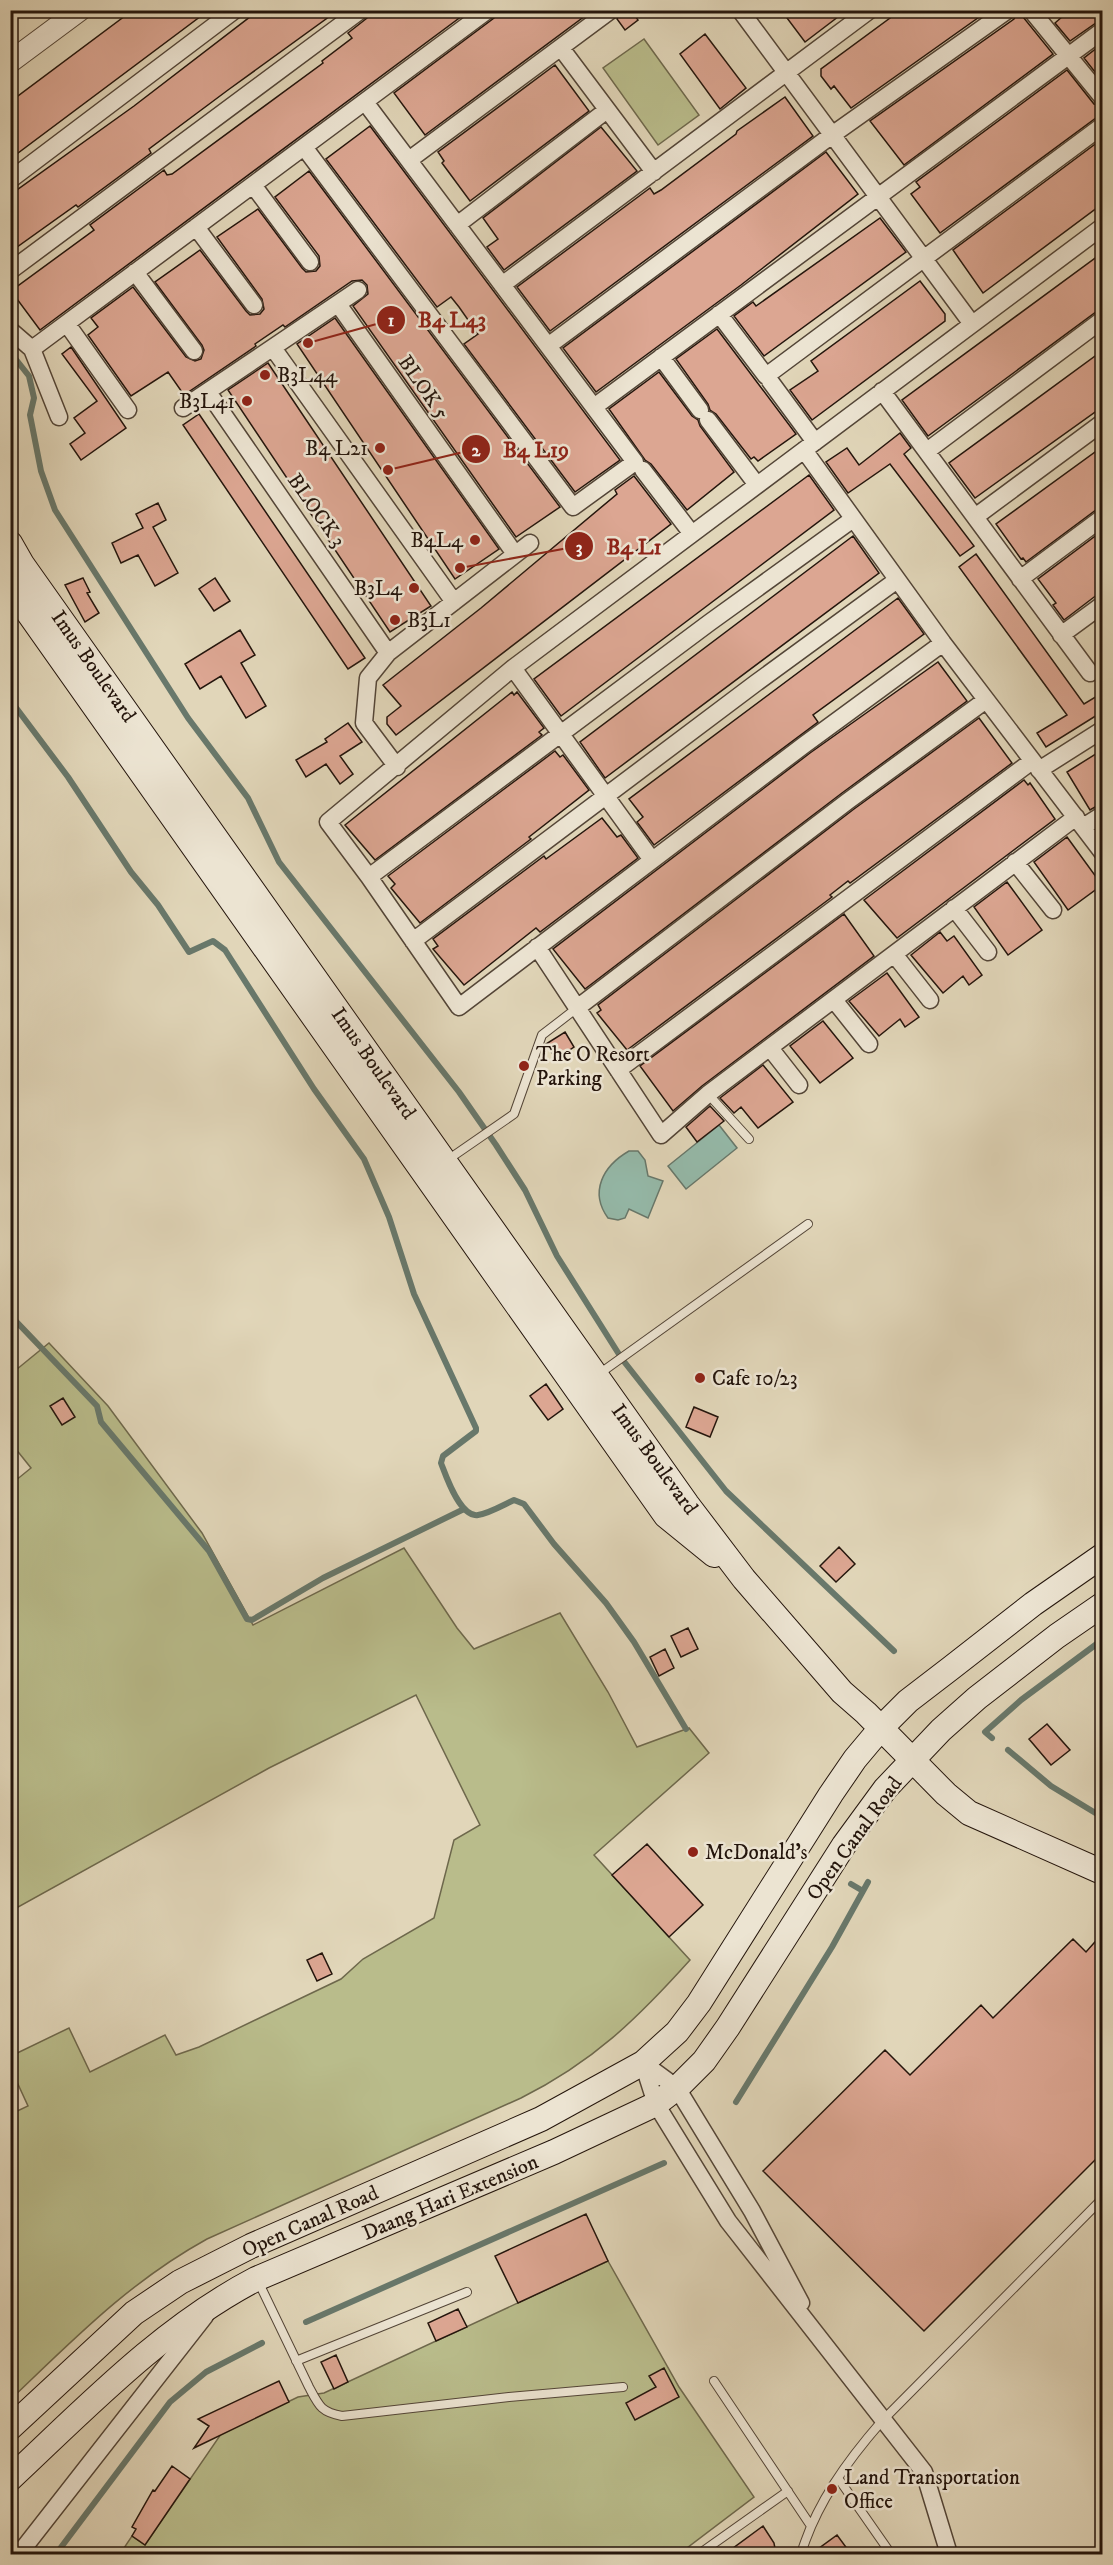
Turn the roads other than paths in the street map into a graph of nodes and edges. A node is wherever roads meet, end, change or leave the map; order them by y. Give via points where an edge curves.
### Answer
1 (80, 10) edge
2 (235, 10) edge
3 (361, 10) edge
4 (488, 10) edge
5 (611, 10) edge
6 (870, 10) edge
7 (1008, 10) edge
8 (1031, 10) edge
9 (741, 11) edge
10 (1102, 31) edge
11 (561, 48) junction
12 (1069, 56) junction
13 (10, 62) edge
14 (786, 73) junction
15 (1102, 97) edge
16 (365, 102) junction
17 (607, 110) junction
18 (1102, 126) edge
19 (832, 135) junction
20 (304, 147) junction
21 (409, 160) junction
22 (654, 172) junction
23 (10, 180) edge
24 (253, 185) junction
25 (878, 197) junction
26 (457, 225) junction
27 (1102, 226) edge
28 (196, 227) junction
29 (923, 258) junction
30 (310, 262) dead end
31 (10, 271) edge
32 (135, 272) junction
33 (502, 285) junction
34 (358, 290) dead end
35 (338, 304) junction
36 (254, 305) dead end
37 (719, 314) junction
38 (1102, 320) edge
39 (67, 324) junction
40 (972, 324) junction
41 (10, 330) edge
42 (548, 346) junction
43 (273, 348) junction
44 (32, 349) junction
45 (194, 351) dead end
46 (661, 357) junction
47 (770, 381) dead end
48 (208, 392) junction
49 (882, 392) junction
50 (594, 407) junction
51 (183, 408) dead end
52 (128, 410) dead end
53 (59, 417) dead end
54 (1102, 423) edge
55 (809, 446) junction
56 (927, 451) junction
57 (643, 470) dead end
58 (757, 485) junction
59 (975, 517) junction
60 (1102, 518) edge
61 (853, 519) junction
62 (692, 534) junction
63 (10, 543) edge
64 (530, 543) dead end
65 (515, 554) junction
66 (1020, 579) junction
67 (897, 580) junction
68 (10, 587) edge
69 (454, 602) junction
70 (1102, 605) edge
71 (1061, 635) junction
72 (943, 643) junction
73 (388, 653) junction
74 (513, 668) junction
75 (1090, 673) dead end
76 (986, 700) junction
77 (1102, 730) edge
78 (561, 734) junction
79 (1035, 765) junction
80 (397, 767) junction
81 (606, 796) junction
82 (1102, 815) edge
83 (1079, 822) junction
84 (1102, 852) edge
85 (652, 860) junction
86 (1015, 862) junction
87 (369, 877) junction
88 (954, 908) junction
89 (1053, 910) dead end
90 (413, 941) junction
91 (537, 947) junction
92 (988, 951) dead end
93 (894, 954) junction
94 (834, 1000) junction
95 (930, 1000) dead end
96 (577, 1008) junction
97 (869, 1044) dead end
98 (770, 1048) junction
99 (618, 1070) junction
100 (800, 1085) dead end
101 (708, 1094) junction
102 (749, 1138) dead end
103 (435, 1169) junction
104 (808, 1224) dead end
105 (596, 1377) junction
106 (1102, 1556) edge
107 (1102, 1605) edge
108 (881, 1728) junction
109 (911, 1760) junction
110 (1102, 1872) edge
111 (643, 2063) junction
112 (677, 2088) junction
113 (656, 2104) junction
114 (1102, 2199) edge
115 (256, 2279) junction
116 (467, 2292) dead end
117 (219, 2298) junction
118 (823, 2346) junction
119 (296, 2361) junction
120 (714, 2381) dead end
121 (623, 2387) dead end
122 (882, 2421) junction
123 (10, 2428) edge
124 (838, 2478) junction
125 (10, 2479) edge
126 (788, 2491) junction
127 (811, 2526) junction
128 (19, 2554) edge
129 (699, 2554) edge
130 (801, 2554) edge
131 (891, 2554) edge
132 (950, 2554) edge

1 - 13 street
2 - 23 street
3 - 31 street
4 - 16 street
5 - 11 street
6 - 14 street
7 - 19 street
8 - 12 street
9 - 14 street
10 - 12 street
11 - 17 street
11 - 21 street
12 - 15 street
12 - 25 street
14 - 19 street
14 - 22 street
16 - 20 street
16 - 21 street
17 - 22 street
17 - 26 street
18 - 29 street
19 - 25 street
19 - 42 street
20 - 24 street
20 - 50 street via 573,507 635,462
21 - 26 street
22 - 33 street
24 - 28 street
24 - 30 street
25 - 29 street
25 - 37 street
26 - 33 street
27 - 40 street
28 - 32 street
28 - 36 street
29 - 37 street via 766,376
29 - 40 street
32 - 39 street
32 - 45 street
33 - 42 street
34 - 35 street
35 - 43 street
35 - 65 street, BLOK 5
37 - 46 street
38 - 56 street
39 - 44 street
39 - 52 street
40 - 49 street
41 - 44 street
42 - 50 street
43 - 48 street
43 - 69 street
44 - 53 street
46 - 50 street
46 - 58 street
47 - 55 street
48 - 51 street
48 - 73 street, BLOCK 3
49 - 55 street
49 - 56 street
54 - 59 street
55 - 58 street
55 - 61 street
56 - 59 street
57 - 62 street
58 - 62 street
59 - 66 street
60 - 66 street
61 - 67 street
61 - 78 street
62 - 74 street
63 - 103 main road, Imus Boulevard
64 - 65 street
65 - 69 street
66 - 71 street
67 - 72 street
67 - 81 street
68 - 103 main road, Imus Boulevard
69 - 73 street
70 - 71 street
71 - 75 street
72 - 76 street
72 - 85 street
73 - 80 street via 368,678 364,723
74 - 78 street
74 - 80 street
76 - 79 street
76 - 96 street
77 - 79 street
78 - 81 street
78 - 87 street
79 - 83 street
79 - 99 street
80 - 87 street via 328,822
81 - 85 street
81 - 90 street
82 - 83 street
83 - 84 street
83 - 86 street
85 - 91 street
86 - 88 street
86 - 89 street
87 - 90 street
88 - 92 street
88 - 93 street
90 - 91 street via 459,1007
91 - 96 street
93 - 94 street
93 - 95 street
94 - 97 street
94 - 98 street
96 - 99 street
96 - 103 lane via 542,1035 514,1114
98 - 100 street
98 - 101 street
99 - 101 street via 661,1135
101 - 102 lane
103 - 105 main road, Imus Boulevard
104 - 105 lane
105 - 108 main road, Imus Boulevard via 666,1516 744,1579 842,1692
106 - 108 main road, Open Canal Road via 908,1701
107 - 109 main road, Open Canal Road via 977,1698
108 - 109 main road, Imus Boulevard
108 - 111 main road, Open Canal Road via 826,1802 699,2003 677,2032
109 - 110 main road, Imus Boulevard via 969,1813
109 - 112 main road, Open Canal Road via 875,1800 844,1845 704,2061
111 - 112 street
111 - 113 street
111 - 123 main road, Open Canal Road via 541,2119 251,2246 180,2282 134,2313
112 - 113 main road, Daang Hari Extension
112 - 118 street via 752,2211
113 - 115 main road, Daang Hari Extension via 554,2152
113 - 118 street via 728,2221
114 - 122 lane
115 - 117 main road, Daang Hari Extension
115 - 119 lane
116 - 119 lane
117 - 125 main road via 121,2375
117 - 128 street
118 - 122 street
119 - 121 lane via 318,2404 326,2413 342,2416
120 - 126 lane
122 - 124 lane
122 - 132 street via 924,2472
124 - 127 lane
124 - 131 lane
126 - 127 lane
126 - 129 lane
127 - 130 lane

